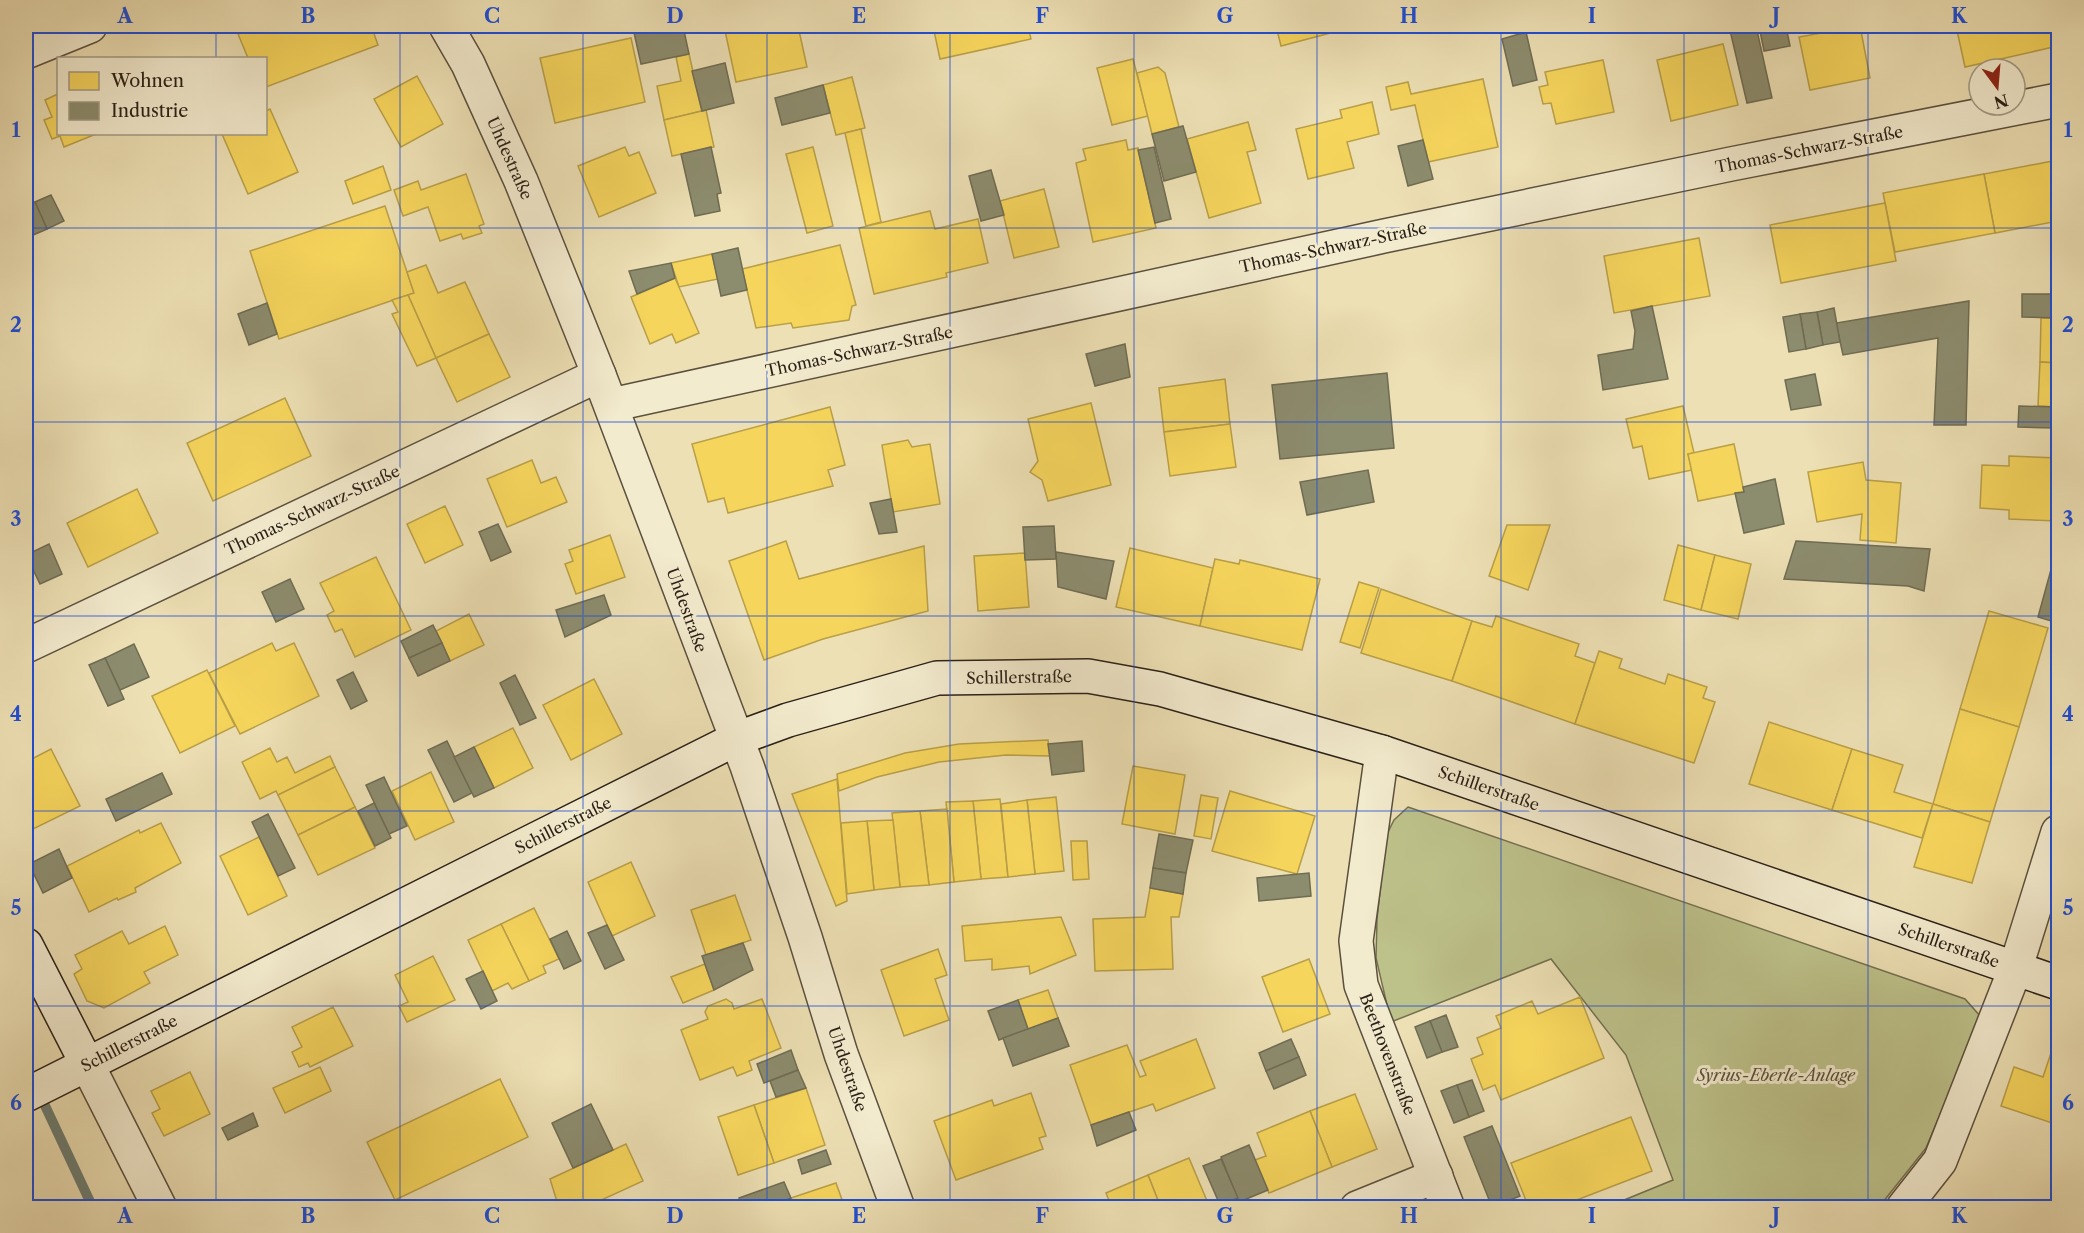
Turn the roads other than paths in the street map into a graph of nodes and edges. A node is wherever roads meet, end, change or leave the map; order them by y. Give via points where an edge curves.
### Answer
1 (90, 26) edge
2 (446, 26) edge
3 (26, 52) edge
4 (2058, 100) edge
5 (599, 375) junction
6 (610, 405) junction
7 (26, 646) edge
8 (736, 739) junction
9 (1382, 752) junction
10 (2058, 832) edge
11 (26, 945) edge
12 (2016, 968) junction
13 (2058, 983) edge
14 (74, 1071) junction
15 (26, 1095) edge
16 (1436, 1176) junction
17 (160, 1208) edge
18 (898, 1208) edge
19 (1357, 1208) edge
20 (1448, 1208) edge
21 (1903, 1208) edge

1 - 3 street
2 - 5 street, Uhdestraße via 468,64 529,200
4 - 6 street, Thomas-Schwarz-Straße via 1384,236
5 - 6 street, Uhdestraße
5 - 7 street, Thomas-Schwarz-Straße
6 - 8 street, Uhdestraße
8 - 9 street, Schillerstraße via 788,720 937,678 1088,676 1160,688
8 - 14 street, Schillerstraße
8 - 18 street, Uhdestraße via 841,1054
9 - 12 street, Schillerstraße
9 - 16 street, Beethovenstraße via 1356,941 1361,985
10 - 12 street
11 - 14 street
12 - 13 street, Schillerstraße
12 - 21 street via 1940,1161
14 - 15 street, Schillerstraße
14 - 17 street
16 - 19 street
16 - 20 street, Beethovenstraße

